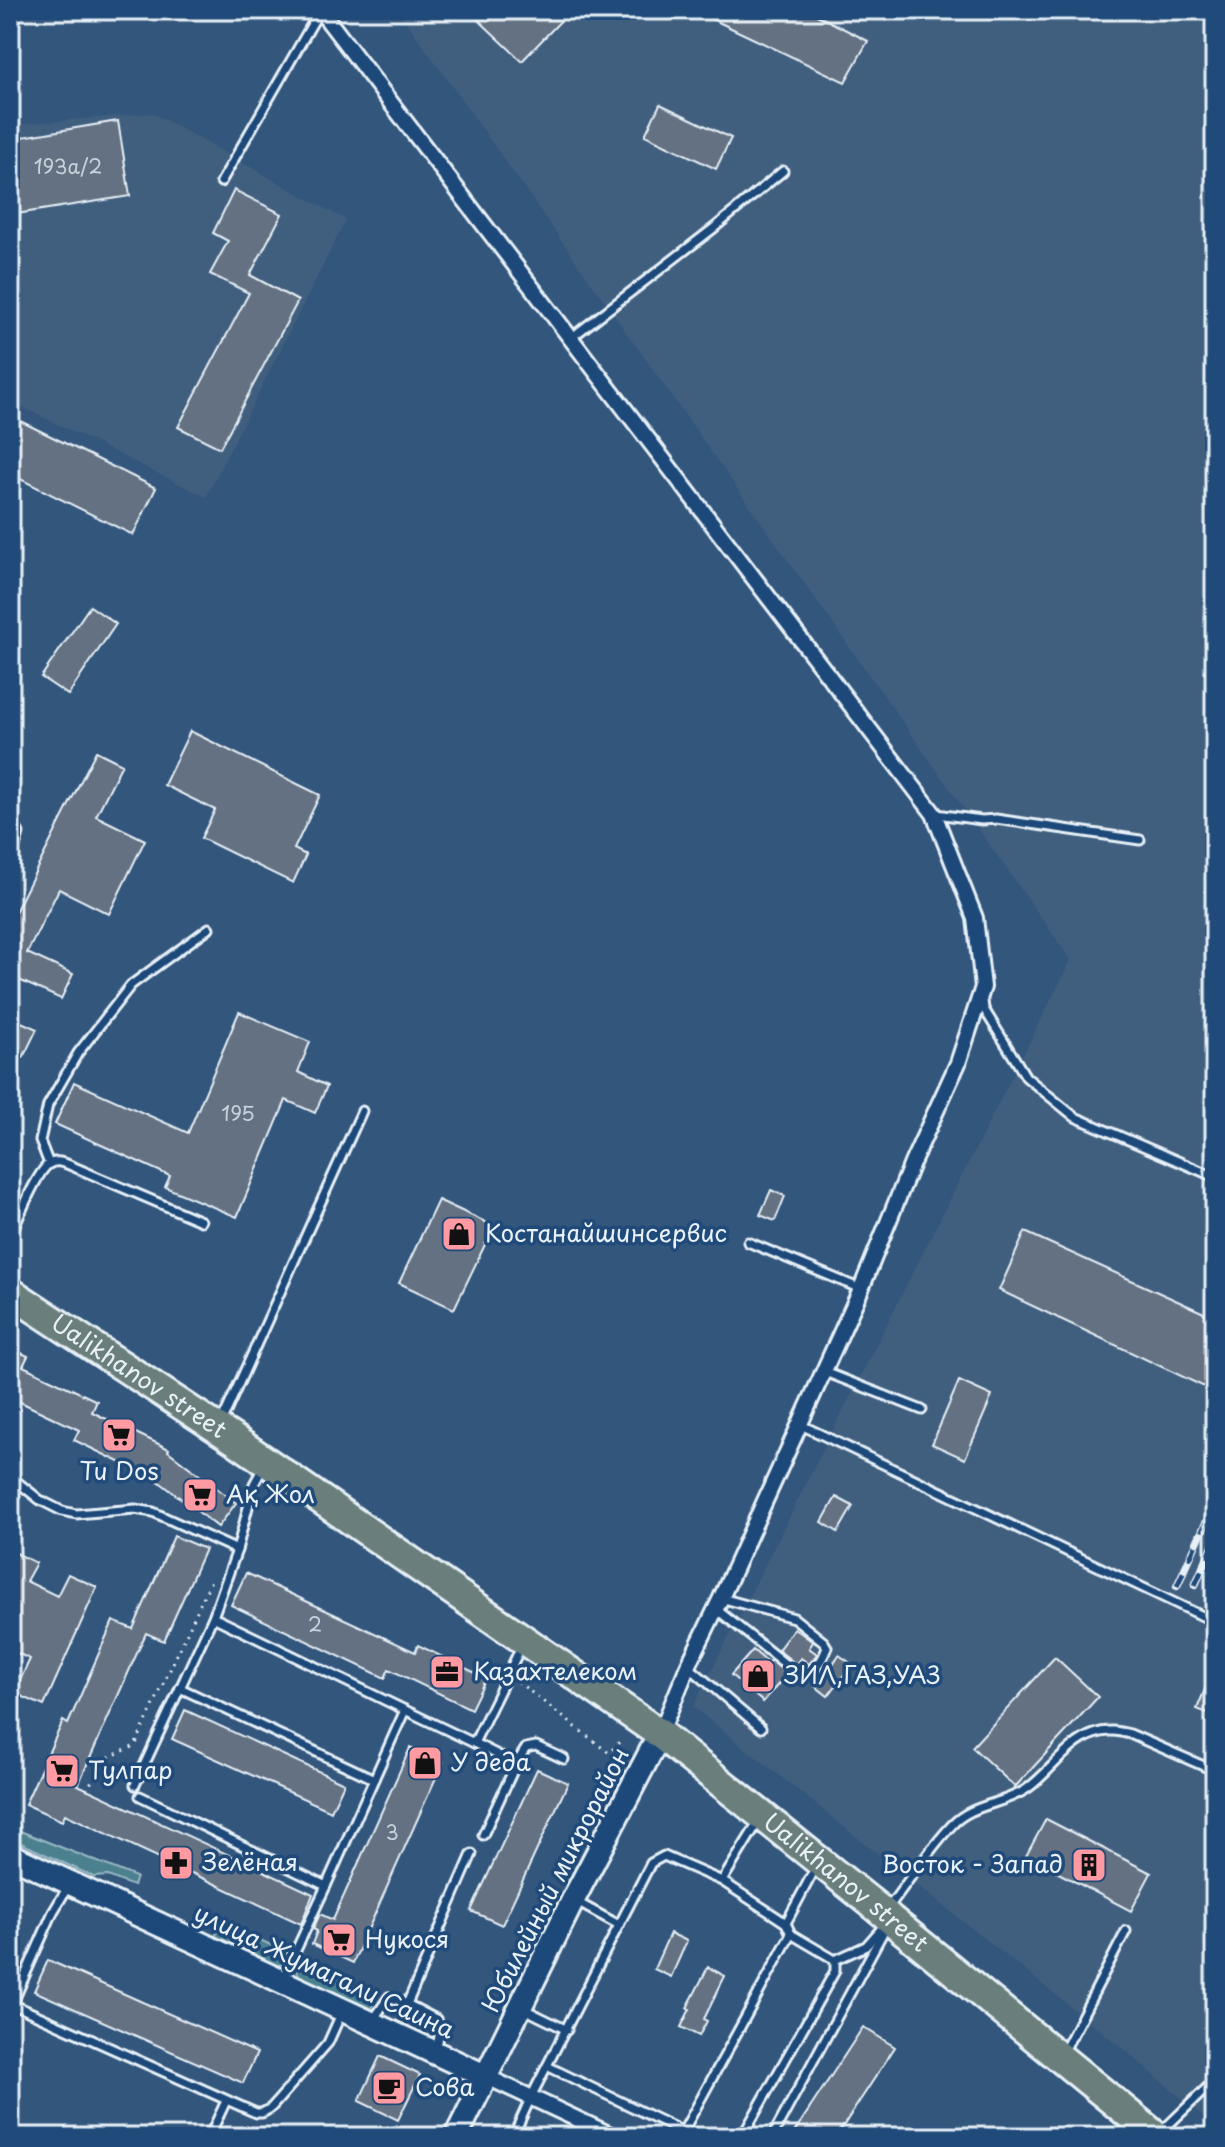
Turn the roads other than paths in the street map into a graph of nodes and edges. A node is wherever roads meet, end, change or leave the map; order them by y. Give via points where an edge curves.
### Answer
1 (320, 10) edge
2 (783, 171) dead end
3 (221, 182) dead end
4 (569, 339) junction
5 (934, 814) junction
6 (10, 819) edge
7 (1140, 840) dead end
8 (10, 865) edge
9 (209, 928) dead end
10 (983, 987) junction
11 (362, 1111) dead end
12 (49, 1164) junction
13 (1215, 1177) edge
14 (201, 1221) dead end
15 (10, 1237) edge
16 (748, 1242) dead end
17 (861, 1289) junction
18 (10, 1292) edge
19 (823, 1371) junction
20 (922, 1410) dead end
21 (799, 1424) junction
22 (218, 1429) junction
23 (266, 1461) junction
24 (10, 1476) edge
25 (237, 1550) junction
26 (719, 1603) junction
27 (213, 1617) junction
28 (1215, 1622) edge
29 (524, 1642) junction
30 (688, 1666) junction
31 (180, 1688) junction
32 (405, 1710) junction
33 (761, 1728) dead end
34 (660, 1734) junction
35 (474, 1743) junction
36 (564, 1759) dead end
37 (516, 1764) junction
38 (1215, 1771) edge
39 (374, 1779) junction
40 (135, 1785) dead end
41 (140, 1796) dead end
42 (762, 1817) junction
43 (483, 1835) dead end
44 (472, 1854) dead end
45 (10, 1855) edge
46 (819, 1862) junction
47 (722, 1881) junction
48 (70, 1883) junction
49 (326, 1886) junction
50 (573, 1900) junction
51 (887, 1916) junction
52 (786, 1923) junction
53 (619, 1925) junction
54 (1126, 1931) dead end
55 (791, 1934) junction
56 (835, 1960) junction
57 (282, 1980) junction
58 (407, 2004) junction
59 (11, 2006) edge
60 (520, 2007) junction
61 (344, 2009) junction
62 (371, 2022) junction
63 (567, 2030) junction
64 (436, 2053) junction
65 (1060, 2058) junction
66 (547, 2066) junction
67 (485, 2076) junction
68 (1215, 2080) edge
69 (531, 2097) junction
70 (226, 2101) junction
71 (681, 2134) edge
72 (209, 2137) edge
73 (456, 2137) edge
74 (516, 2137) edge
75 (615, 2137) edge
76 (694, 2137) edge
77 (742, 2137) edge
78 (772, 2137) edge
79 (1156, 2137) edge

1 - 3 lane
1 - 4 street
2 - 4 lane
4 - 5 street
5 - 7 lane
5 - 10 street via 975,918
6 - 8 lane via 19,833
9 - 12 lane via 131,985 78,1053 48,1105 40,1141
10 - 13 lane via 984,1009 1026,1077 1075,1117
10 - 17 street via 958,1063
11 - 22 lane
12 - 14 lane via 67,1164
12 - 15 lane
16 - 17 lane
17 - 19 street
18 - 22 highway, Ualikhanov street
19 - 20 lane
19 - 21 street
21 - 26 street
21 - 28 lane
22 - 23 highway, Ualikhanov street
23 - 25 lane via 254,1484
23 - 29 highway, Ualikhanov street
24 - 25 lane via 62,1511 153,1512
25 - 27 lane
26 - 26 lane via 799,1675 812,1672 826,1652 824,1642 794,1618
26 - 30 street
27 - 31 lane
27 - 32 lane
29 - 34 highway, Ualikhanov street
29 - 35 lane
30 - 33 lane
30 - 34 street
31 - 39 lane
31 - 40 lane
32 - 35 lane
32 - 39 lane
34 - 42 highway, Ualikhanov street
34 - 50 street, Юбилейный микрорайон
35 - 37 lane
36 - 37 lane via 531,1746
37 - 43 lane
38 - 51 lane via 1130,1734 1091,1735 1028,1787 953,1824
39 - 49 lane
41 - 49 lane
42 - 46 highway, Ualikhanov street
42 - 47 lane
44 - 58 lane
45 - 48 street, улица Жумагали Саина
46 - 51 highway, Ualikhanov street
46 - 52 lane
47 - 52 lane
47 - 53 lane via 664,1856 651,1863
48 - 57 street, улица Жумагали Саина
48 - 59 lane
49 - 57 lane
50 - 53 lane
50 - 60 street, Юбилейный микрорайон
51 - 56 lane via 866,1946
51 - 65 highway, Ualikhanov street
51 - 78 lane
52 - 55 lane
53 - 63 lane
54 - 65 lane
55 - 56 lane
55 - 71 lane
56 - 77 lane via 835,1971
57 - 61 street, улица Жумагали Саина
58 - 62 lane via 389,1997
58 - 64 lane via 439,2022
59 - 70 lane
60 - 63 lane
60 - 67 street, Юбилейный микрорайон
61 - 62 street, улица Жумагали Саина
61 - 70 lane via 328,2043 271,2108 256,2113
62 - 64 street, улица Жумагали Саина
63 - 66 lane
64 - 67 street, улица Жумагали Саина
65 - 79 highway, Ualikhanov street
66 - 69 lane
66 - 71 lane
67 - 69 street, улица Жумагали Саина
67 - 73 street, Юбилейный микрорайон
68 - 79 lane
69 - 74 lane
69 - 75 street, улица Жумагали Саина
70 - 72 lane
71 - 76 lane

